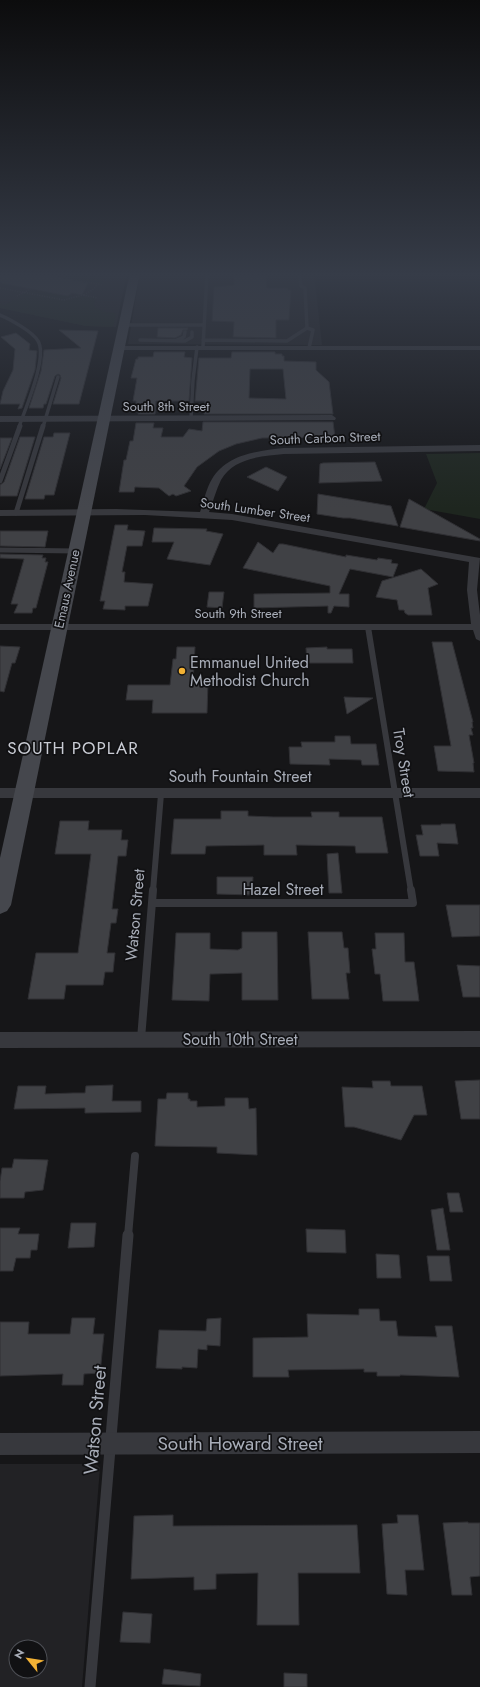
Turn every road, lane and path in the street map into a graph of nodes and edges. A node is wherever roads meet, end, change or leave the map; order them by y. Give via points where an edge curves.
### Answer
1 (41, 352) edge
2 (118, 352) edge
3 (199, 352) edge
4 (58, 377) dead end
5 (191, 418) junction
6 (332, 418) dead end
7 (0, 419) edge
8 (22, 419) junction
9 (45, 419) junction
10 (104, 419) junction
11 (480, 448) edge
12 (0, 481) edge
13 (84, 512) junction
14 (0, 513) edge
15 (16, 513) junction
16 (204, 514) junction
17 (0, 550) edge
18 (76, 551) junction
19 (478, 560) edge
20 (0, 627) edge
21 (59, 627) junction
22 (368, 627) junction
23 (478, 632) edge
24 (24, 792) junction
25 (0, 793) edge
26 (394, 793) junction
27 (480, 793) edge
28 (161, 794) junction
29 (152, 903) junction
30 (413, 903) joint
31 (0, 904) edge
32 (0, 1040) edge
33 (141, 1040) junction
34 (480, 1040) edge
35 (135, 1156) dead end
36 (480, 1442) edge
37 (0, 1444) edge
38 (111, 1444) junction
39 (90, 1687) edge

1 - 8 lane via 37,377
2 - 10 main road, Emaus Avenue
3 - 5 lane via 193,380
4 - 9 lane
5 - 6 street, South 8th Street
5 - 10 street, South 8th Street
7 - 8 street, South 8th Street
8 - 9 street, South 8th Street
8 - 12 lane
9 - 10 street, South 8th Street
9 - 15 lane
10 - 13 main road, Emaus Avenue
11 - 16 street, South Carbon Street via 284,451 258,454 237,461 222,472 217,478
13 - 15 street, South Lumber Street
13 - 16 street, South Lumber Street
13 - 18 main road, Emaus Avenue
14 - 15 street, South Lumber Street
16 - 19 street, South Lumber Street via 261,521
17 - 18 lane
18 - 21 main road, Emaus Avenue
19 - 23 street via 472,577 471,595
20 - 21 street, South 9th Street
21 - 22 street, South 9th Street
21 - 24 main road, Emaus Avenue
22 - 23 street, South 9th Street
22 - 26 lane, Troy Street
24 - 25 street, South Fountain Street
24 - 28 street, South Fountain Street
24 - 31 main road, Emaus Avenue
26 - 27 street, South Fountain Street
26 - 28 street, South Fountain Street
26 - 30 lane, Troy Street
28 - 29 lane, Watson Street
29 - 30 lane, Hazel Street
29 - 33 lane, Watson Street
32 - 33 street, South 10th Street
33 - 34 street, South 10th Street
35 - 38 lane, Watson Street
36 - 38 street, South Howard Street
37 - 38 street, South Howard Street
38 - 39 lane, Watson Street

